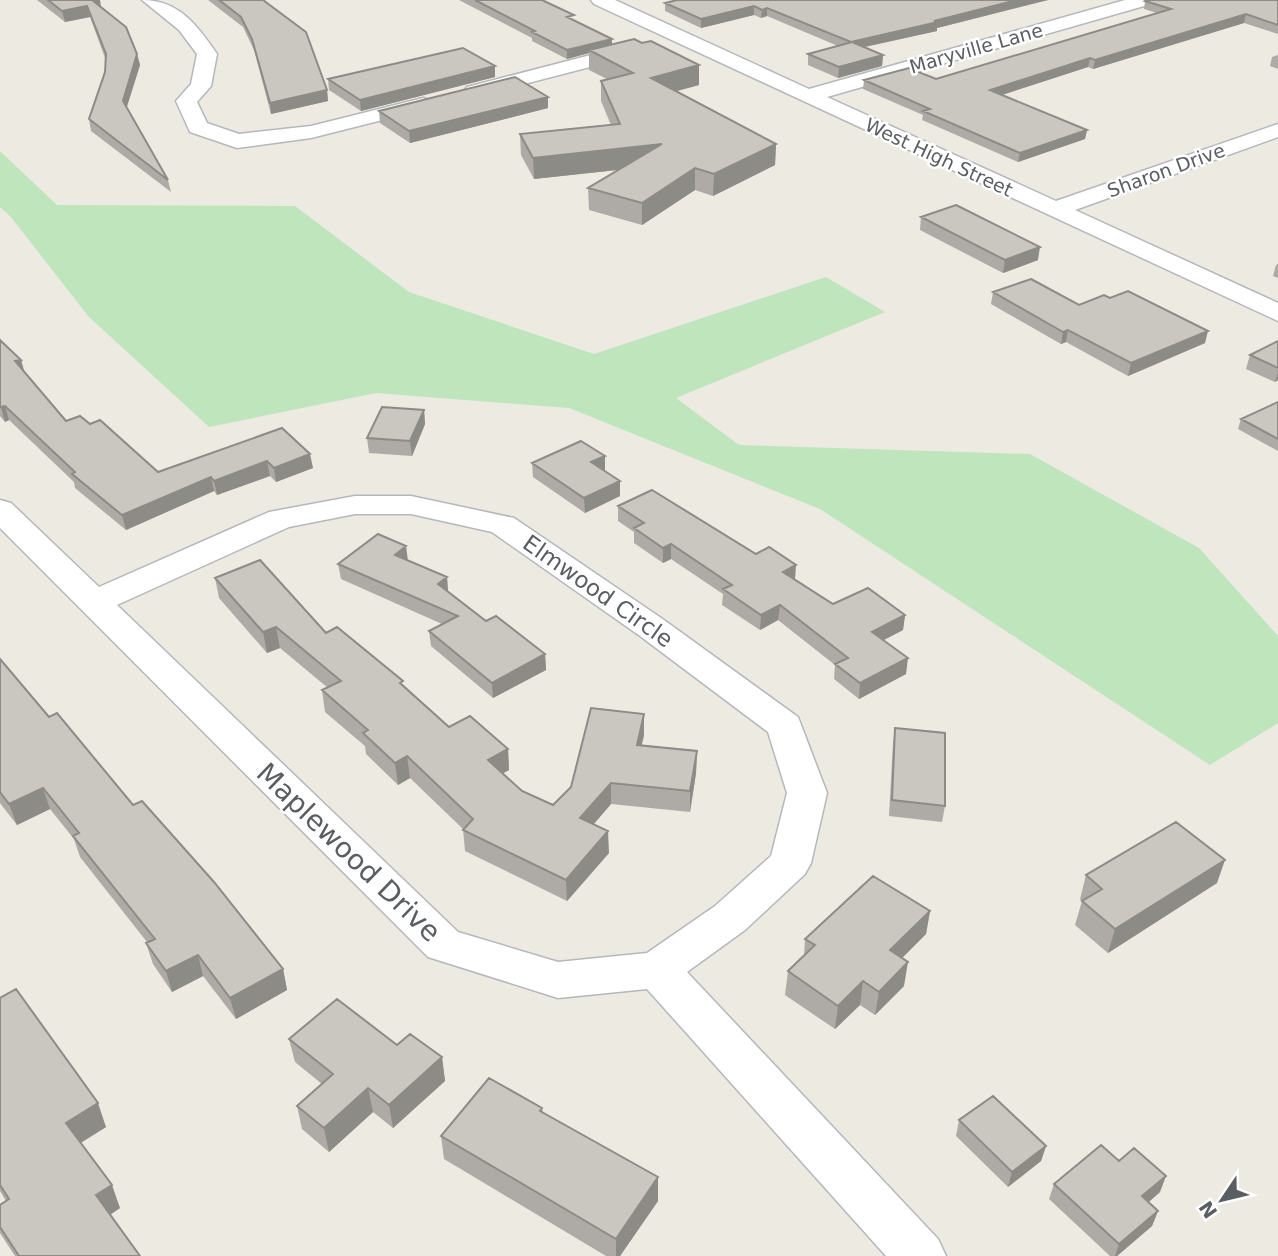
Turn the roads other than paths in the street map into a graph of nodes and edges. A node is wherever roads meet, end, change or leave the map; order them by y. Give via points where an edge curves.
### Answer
1 (152, 0) edge
2 (600, 0) edge
3 (1145, 0) edge
4 (652, 6) dead end
5 (626, 12) junction
6 (681, 38) junction
7 (807, 96) junction
8 (1278, 130) edge
9 (1055, 210) junction
10 (1278, 313) edge
11 (5, 521) edge
12 (94, 602) junction
13 (657, 970) junction
14 (920, 1256) edge

1 - 6 street via 186,26 207,54 201,86 186,101 198,127 237,141 311,132
2 - 5 street, West High Street
3 - 7 street, Maryville Lane
4 - 5 street
5 - 6 street, West High Street
6 - 7 street, West High Street
7 - 9 street, West High Street
8 - 9 street, Sharon Drive
9 - 10 street, West High Street
11 - 12 street, Maplewood Drive
12 - 13 street, Maplewood Drive via 443,944 558,981
12 - 13 street, Elmwood Circle via 280,519 342,507 411,505 503,525 785,726 807,793 790,863 730,918
13 - 14 street

